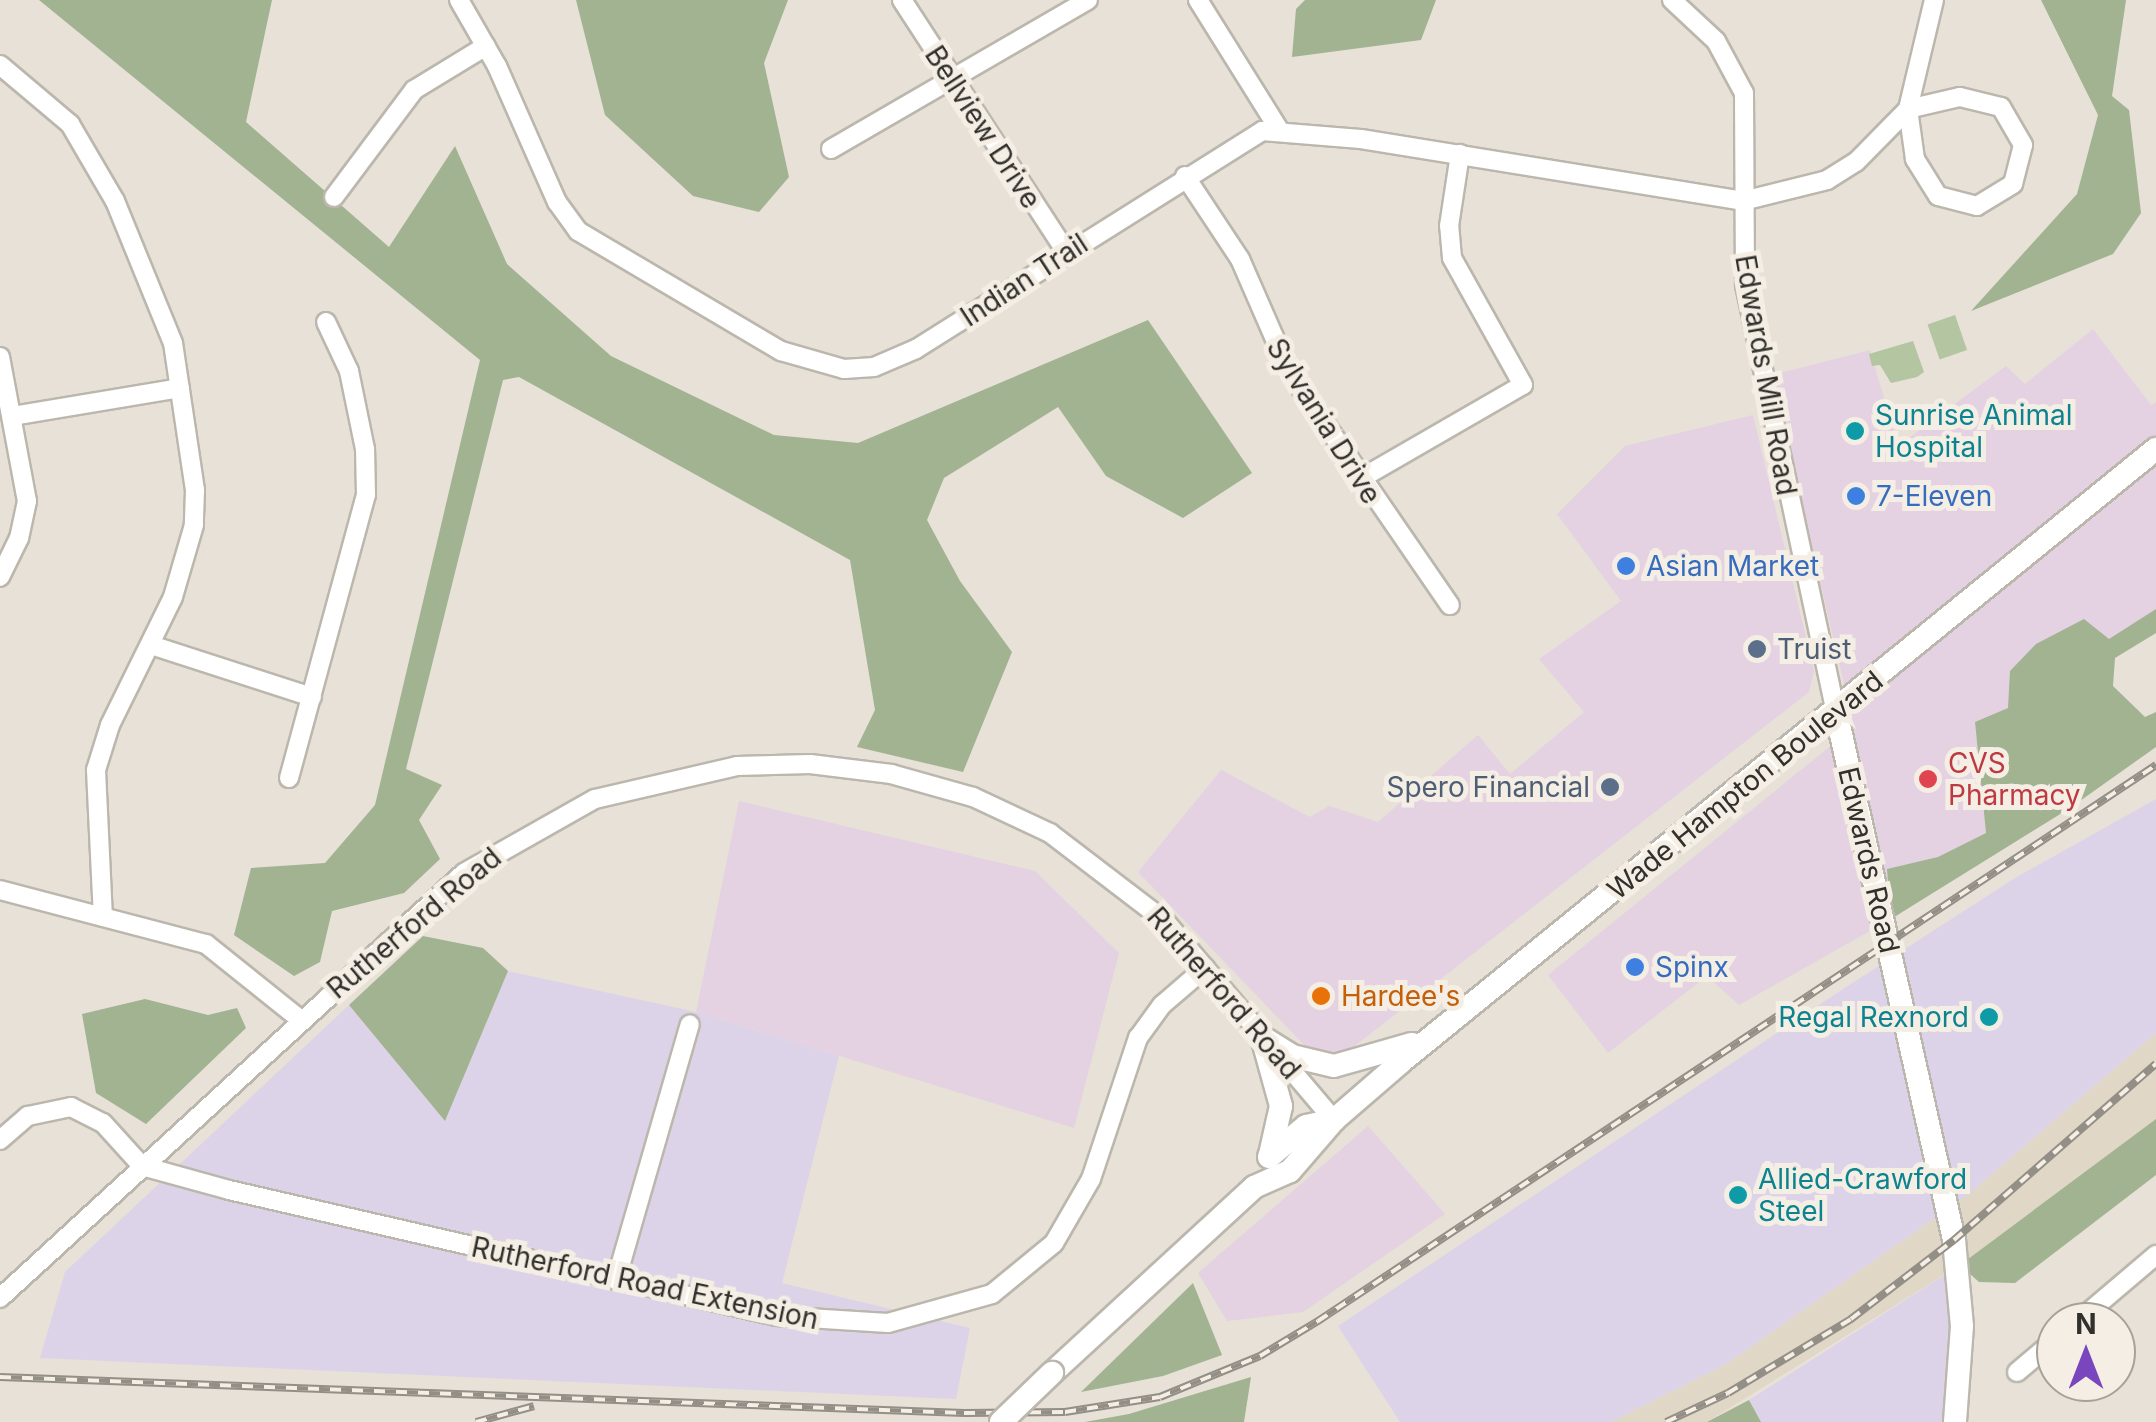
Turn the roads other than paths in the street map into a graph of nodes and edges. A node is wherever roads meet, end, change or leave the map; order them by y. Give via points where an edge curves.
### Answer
1 (459, 0) edge
2 (902, 0) edge
3 (1088, 0) edge
4 (1198, 0) edge
5 (1672, 0) edge
6 (1934, 0) edge
7 (486, 46) junction
8 (0, 65) edge
9 (953, 78) junction
10 (1908, 109) junction
11 (1278, 128) junction
12 (831, 149) dead end
13 (1460, 154) junction
14 (1185, 176) junction
15 (334, 197) dead end
16 (1743, 201) junction
17 (1067, 253) junction
18 (326, 322) dead end
19 (0, 357) edge
20 (180, 388) junction
21 (13, 416) junction
22 (2156, 449) edge
23 (1360, 480) junction
24 (0, 577) edge
25 (1450, 604) dead end
26 (151, 645) junction
27 (312, 698) junction
28 (1836, 712) junction
29 (289, 778) dead end
30 (0, 890) edge
31 (103, 916) junction
32 (1205, 968) junction
33 (302, 1020) junction
34 (690, 1024) dead end
35 (1434, 1036) junction
36 (1262, 1037) junction
37 (1334, 1120) junction
38 (0, 1140) edge
39 (1270, 1155) junction
40 (142, 1166) junction
41 (1254, 1187) junction
42 (2156, 1255) edge
43 (616, 1280) junction
44 (0, 1298) edge
45 (2100, 1302) edge
46 (2036, 1356) edge
47 (2017, 1372) dead end
48 (1000, 1422) edge
49 (1956, 1422) edge

1 - 7 street, Indian Trail
2 - 9 street, Bellview Drive
3 - 9 street
4 - 11 street
5 - 16 street, Edwards Mill Road via 1716,41 1744,93 1749,125
6 - 10 street
7 - 15 street via 414,90
7 - 17 street, Indian Trail via 557,202 578,231 805,361 844,369 896,360
8 - 20 street via 52,107 87,148 159,306
9 - 12 street
9 - 17 street, Bellview Drive
10 - 10 street via 1960,97 2001,107 2023,144 2013,184 1977,206 1938,196 1920,173
10 - 16 street via 1835,176
11 - 13 street
11 - 14 street, Indian Trail via 1254,133
13 - 16 street
13 - 23 street via 1448,226 1452,258 1524,385
14 - 17 street, Indian Trail
14 - 23 street, Sylvania Drive via 1240,258 1288,371
16 - 28 street, Edwards Mill Road via 1750,320
18 - 27 street via 349,371 365,450 366,495
19 - 21 street
20 - 21 street
20 - 26 street via 194,525
21 - 24 street via 27,501 20,538
22 - 28 main road, Wade Hampton Boulevard
23 - 25 street, Sylvania Drive
26 - 27 street
26 - 31 street via 110,725 96,770 93,821
27 - 29 street
28 - 35 main road, Wade Hampton Boulevard
28 - 49 main road, Edwards Road via 1954,1240 1962,1326
30 - 31 street
31 - 33 street via 206,944
32 - 33 street, Rutherford Road via 1139,897 1021,818 892,774 749,765 645,783 502,846
32 - 36 street, Rutherford Road
32 - 43 street, Rutherford Road Extension via 1162,1005 1138,1038 1070,1222 1036,1262 992,1294 925,1318 848,1324 776,1316
33 - 40 street, Rutherford Road
34 - 43 street
35 - 36 main road via 1334,1066 1292,1056
35 - 37 main road, Wade Hampton Boulevard
36 - 37 street, Rutherford Road
36 - 39 main road via 1281,1106
37 - 39 main road, Wade Hampton Boulevard via 1306,1126
37 - 41 main road, Wade Hampton Boulevard via 1290,1172
38 - 40 street via 28,1116 71,1107 103,1123
39 - 41 main road, Wade Hampton Boulevard
40 - 43 street, Rutherford Road Extension
40 - 44 street, Rutherford Road
41 - 48 main road, Wade Hampton Boulevard, bridge
42 - 45 street
46 - 47 street

